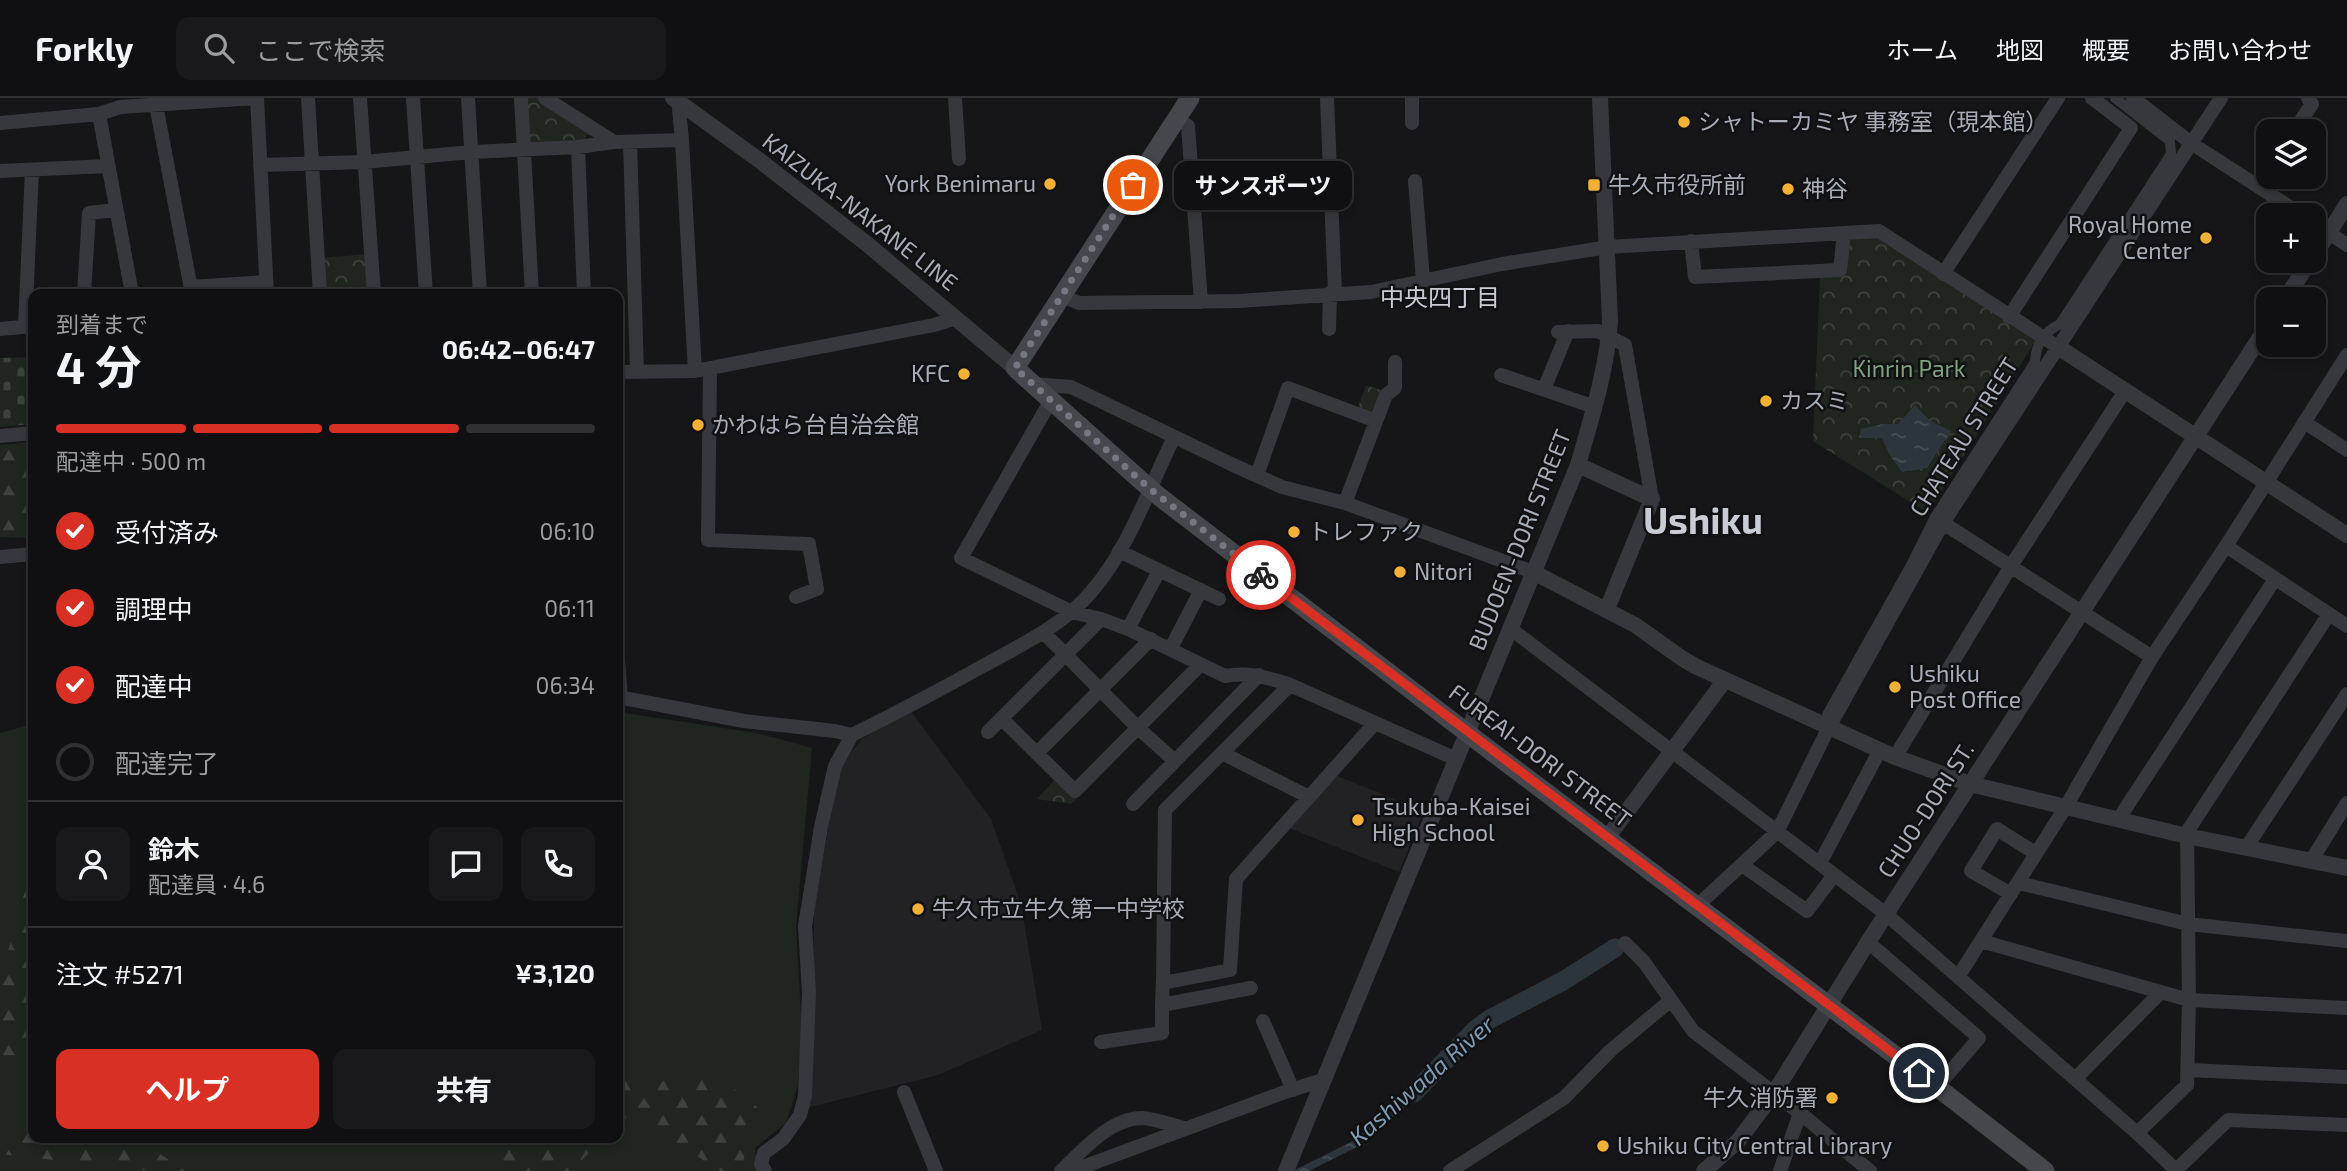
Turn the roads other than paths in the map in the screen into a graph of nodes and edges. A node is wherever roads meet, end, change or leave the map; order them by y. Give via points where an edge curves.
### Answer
1 (307, 98) edge
2 (360, 98) edge
3 (413, 98) edge
4 (468, 98) edge
5 (521, 98) edge
6 (545, 98) edge
7 (955, 98) edge
8 (1190, 98) edge
9 (1327, 98) edge
10 (1412, 98) edge
11 (1600, 98) edge
12 (2058, 98) edge
13 (2092, 98) edge
14 (2115, 98) edge
15 (2221, 98) edge
16 (2308, 98) edge
17 (676, 99) edge
18 (2137, 99) edge
19 (119, 103) edge
20 (156, 106) junction
21 (99, 114) junction
22 (1176, 119) junction
23 (2302, 119) edge
24 (0, 123) edge
25 (1412, 123) dead end
26 (682, 140) junction
27 (614, 142) junction
28 (630, 142) junction
29 (2191, 143) junction
30 (578, 147) junction
31 (524, 150) junction
32 (471, 152) junction
33 (416, 157) junction
34 (959, 159) dead end
35 (364, 162) junction
36 (312, 163) junction
37 (260, 165) junction
38 (108, 166) junction
39 (32, 170) junction
40 (0, 172) edge
41 (1415, 181) dead end
42 (2256, 186) edge
43 (2261, 189) edge
44 (1330, 193) junction
45 (1257, 200) dead end
46 (2283, 203) edge
47 (2347, 204) edge
48 (116, 210) junction
49 (1844, 233) junction
50 (2328, 233) junction
51 (2326, 236) edge
52 (1691, 241) junction
53 (2347, 245) edge
54 (1608, 247) junction
55 (1943, 274) junction
56 (1423, 280) junction
57 (267, 288) edge
58 (30, 289) edge
59 (84, 289) edge
60 (131, 289) edge
61 (191, 289) edge
62 (242, 289) edge
63 (320, 289) edge
64 (374, 289) edge
65 (426, 289) edge
66 (480, 289) edge
67 (532, 289) edge
68 (584, 289) edge
69 (1333, 293) junction
70 (1062, 296) junction
71 (1201, 302) junction
72 (2009, 317) junction
73 (957, 318) junction
74 (28, 326) edge
75 (0, 329) edge
76 (1329, 329) dead end
77 (1609, 336) junction
78 (2042, 337) junction
79 (2256, 343) edge
80 (2058, 347) junction
81 (2347, 355) edge
82 (1395, 362) dead end
83 (710, 368) junction
84 (1015, 368) junction
85 (695, 371) junction
86 (623, 372) edge
87 (637, 372) junction
88 (1502, 375) dead end
89 (1033, 384) junction
90 (1544, 389) junction
91 (2125, 391) junction
92 (1051, 400) junction
93 (1595, 407) junction
94 (1376, 421) junction
95 (2304, 422) junction
96 (28, 433) edge
97 (0, 436) edge
98 (2195, 436) junction
99 (1174, 437) junction
100 (2347, 450) edge
101 (1578, 466) junction
102 (1257, 475) junction
103 (2265, 482) junction
104 (1149, 488) junction
105 (1652, 499) junction
106 (1345, 503) junction
107 (1944, 523) junction
108 (2347, 535) edge
109 (2226, 546) junction
110 (1119, 551) junction
111 (28, 554) edge
112 (0, 557) edge
113 (2011, 566) junction
114 (1160, 570) junction
115 (1533, 572) junction
116 (2275, 579) junction
117 (1201, 590) junction
118 (796, 597) dead end
119 (1219, 598) dead end
120 (1607, 609) junction
121 (1072, 612) junction
122 (2081, 612) junction
123 (2329, 614) junction
124 (1101, 619) junction
125 (2347, 626) edge
126 (1128, 629) junction
127 (1511, 629) junction
128 (1043, 632) junction
129 (1152, 639) junction
130 (1171, 648) junction
131 (1064, 654) junction
132 (2152, 657) junction
133 (1200, 665) junction
134 (1259, 675) junction
135 (1725, 681) junction
136 (1290, 685) junction
137 (1099, 690) junction
138 (2347, 694) edge
139 (623, 699) edge
140 (1002, 719) junction
141 (1828, 721) junction
142 (1375, 723) junction
143 (1138, 728) junction
144 (988, 732) dead end
145 (1467, 732) junction
146 (852, 736) junction
147 (1880, 750) junction
148 (1672, 751) junction
149 (1037, 753) junction
150 (1222, 753) junction
151 (1895, 758) junction
152 (1456, 759) junction
153 (1174, 761) junction
154 (1970, 785) junction
155 (1309, 797) junction
156 (2347, 803) edge
157 (1133, 804) dead end
158 (2065, 807) junction
159 (2118, 820) junction
160 (1777, 832) junction
161 (2188, 836) junction
162 (1607, 838) junction
163 (2246, 848) junction
164 (2035, 853) junction
165 (2311, 861) junction
166 (1820, 863) junction
167 (1742, 865) junction
168 (2347, 868) edge
169 (1834, 875) junction
170 (2015, 888) junction
171 (1698, 905) junction
172 (1886, 914) junction
173 (2188, 924) junction
174 (1981, 941) junction
175 (2347, 941) edge
176 (1868, 942) junction
177 (1625, 943) dead end
178 (1958, 977) junction
179 (1163, 980) junction
180 (1251, 988) dead end
181 (2161, 992) junction
182 (1671, 1000) junction
183 (2189, 1000) junction
184 (1828, 1004) junction
185 (1161, 1005) junction
186 (2347, 1008) edge
187 (1263, 1021) dead end
188 (1101, 1042) dead end
189 (2188, 1070) junction
190 (2347, 1077) edge
191 (2075, 1079) junction
192 (1323, 1080) junction
193 (1937, 1087) junction
194 (1293, 1090) junction
195 (904, 1092) dead end
196 (1774, 1093) junction
197 (1800, 1113) junction
198 (2347, 1125) edge
199 (1186, 1128) junction
200 (2137, 1133) junction
201 (765, 1171) edge
202 (936, 1171) edge
203 (1060, 1171) edge
204 (1072, 1171) edge
205 (1286, 1171) edge
206 (1450, 1171) edge
207 (1704, 1171) edge
208 (1780, 1171) edge
209 (1870, 1171) edge
210 (2045, 1171) edge
211 (2176, 1171) edge

1 - 36 street
2 - 35 street
3 - 33 street
4 - 32 street
5 - 31 street
6 - 27 street
7 - 34 street
8 - 22 main road
9 - 44 street
10 - 25 street
11 - 54 street, BUDOEN-DORI STREET
12 - 55 street
13 - 72 street via 2131,128
14 - 78 street, CHATEAU STREET via 2170,141 2171,155 2060,324
15 - 29 street
16 - 23 street via 2312,104
17 - 26 street
17 - 73 street, KAIZUKA-NAKANE LINE
18 - 29 street
19 - 20 street
19 - 21 street
20 - 37 street via 257,98
20 - 61 street
21 - 24 street
21 - 38 street
22 - 70 main road
22 - 71 street via 1188,126
26 - 28 street
26 - 85 street
27 - 28 street
27 - 30 street
28 - 87 street
29 - 42 street
29 - 80 street
30 - 31 street
30 - 68 street
31 - 32 street
31 - 67 street
32 - 33 street
32 - 66 street
33 - 35 street
33 - 65 street
35 - 36 street
35 - 64 street
36 - 37 street
36 - 63 street
37 - 57 street
38 - 39 street
38 - 48 street
39 - 40 street
39 - 58 street
41 - 56 street
43 - 46 street
44 - 45 street
44 - 69 street
47 - 50 street
48 - 59 street via 89,213
48 - 60 street
49 - 52 street
49 - 52 street via 1840,270 1695,277
49 - 55 street via 1879,232
50 - 51 street
50 - 53 street
52 - 54 street
54 - 56 street
54 - 77 street, BUDOEN-DORI STREET
55 - 72 street
56 - 69 street via 1371,292
57 - 62 street
69 - 71 street
69 - 76 street
70 - 71 street via 1079,303
70 - 84 main road
72 - 78 street
73 - 83 street
73 - 84 street, KAIZUKA-NAKANE LINE
74 - 75 street
77 - 90 street via 1598,331 1563,331
77 - 93 street, BUDOEN-DORI STREET
77 - 105 street via 1626,349
78 - 80 street
78 - 141 street, CHATEAU STREET via 2035,362 1935,517
79 - 98 street, CHUO-DORI ST.
80 - 91 street
80 - 107 street
81 - 95 street
82 - 94 street via 1395,388 1386,394
83 - 85 street
83 - 118 street via 708,540 809,544 817,589
84 - 89 main road, FUREAI-DORI STREET
85 - 87 street
86 - 87 street
88 - 90 street
89 - 92 main road, FUREAI-DORI STREET
89 - 99 street via 1071,387
90 - 93 street
91 - 98 street
91 - 113 street
92 - 104 main road, FUREAI-DORI STREET
92 - 121 street via 961,558
93 - 101 street, BUDOEN-DORI STREET
94 - 102 street via 1288,388
94 - 106 street
95 - 100 street
95 - 103 street
96 - 97 street
98 - 103 street
98 - 122 street, CHUO-DORI ST.
99 - 102 street
99 - 104 street
101 - 105 street
101 - 115 street, BUDOEN-DORI STREET
102 - 106 street via 1282,487
103 - 108 street
103 - 109 street
104 - 110 street
104 - 145 main road, FUREAI-DORI STREET
105 - 120 street
106 - 115 street
107 - 113 street
107 - 141 street
109 - 116 street
109 - 132 street
110 - 114 street
110 - 121 street
111 - 112 street
113 - 122 street
113 - 151 street
114 - 117 street
114 - 126 street
115 - 120 street
115 - 127 street, BUDOEN-DORI STREET
116 - 123 street
116 - 159 street
117 - 119 street
117 - 130 street
120 - 135 street
121 - 124 street
121 - 128 street
122 - 132 street
122 - 154 street, CHUO-DORI ST.
123 - 125 street
123 - 161 street
124 - 126 street
124 - 131 street
126 - 129 street
127 - 145 street, BUDOEN-DORI STREET
127 - 148 street
128 - 131 street
128 - 146 street
129 - 130 street
129 - 137 street
130 - 133 street
131 - 137 street
131 - 140 street
132 - 158 street
133 - 134 street via 1225,676
133 - 143 street
134 - 136 street
134 - 153 street
135 - 141 street
135 - 148 street
136 - 142 street
136 - 150 street
137 - 143 street
137 - 149 street
138 - 163 street
139 - 146 street
140 - 144 street
140 - 149 street
141 - 147 street
141 - 160 street
142 - 152 street
142 - 155 street
143 - 149 street via 1075,791
143 - 153 street
145 - 152 street, BUDOEN-DORI STREET
145 - 162 main road, FUREAI-DORI STREET
146 - 201 street via 835,766 805,926 809,993 805,1096 800,1115 783,1139 764,1153 761,1164
147 - 151 street
147 - 166 street
148 - 160 street
148 - 162 street
150 - 155 street
150 - 179 street via 1165,810
151 - 154 street
152 - 192 street, BUDOEN-DORI STREET
153 - 157 street
154 - 158 street
154 - 172 street, CHUO-DORI ST.
155 - 179 street via 1236,879 1230,970
156 - 165 street
158 - 159 street
158 - 164 street
159 - 161 street
160 - 166 street
160 - 167 street
161 - 163 street
161 - 173 street
162 - 171 main road, FUREAI-DORI STREET
163 - 165 street
164 - 170 street
164 - 170 street via 1997,829 1970,870
165 - 168 street
166 - 169 street
167 - 169 street via 1807,911
167 - 171 street
169 - 172 street
170 - 173 street
170 - 174 street
171 - 184 main road, FUREAI-DORI STREET
172 - 176 street, CHUO-DORI ST.
172 - 178 street
173 - 175 street
173 - 183 street
174 - 178 street
174 - 181 street
176 - 184 street, CHUO-DORI ST.
176 - 193 street via 1979,1038
177 - 182 street
178 - 191 street
179 - 185 street
180 - 185 street
181 - 183 street
181 - 191 street
182 - 196 street via 1693,1031
182 - 206 street via 1610,1051 1564,1098
183 - 186 street
183 - 189 street
184 - 193 main road, FUREAI-DORI STREET
184 - 196 street, CHUO-DORI ST.
185 - 188 street via 1162,1033
187 - 194 street
189 - 190 street
189 - 200 street via 2187,1085
191 - 200 street
192 - 194 street
192 - 205 street, BUDOEN-DORI STREET
193 - 210 main road, FUREAI-DORI STREET
194 - 199 street
195 - 202 street
196 - 197 street
196 - 207 street, CHUO-DORI ST. via 1738,1141
197 - 208 street
197 - 209 street
198 - 211 street via 2228,1120
199 - 203 street via 1132,1119 1100,1133
199 - 204 street
200 - 211 street

